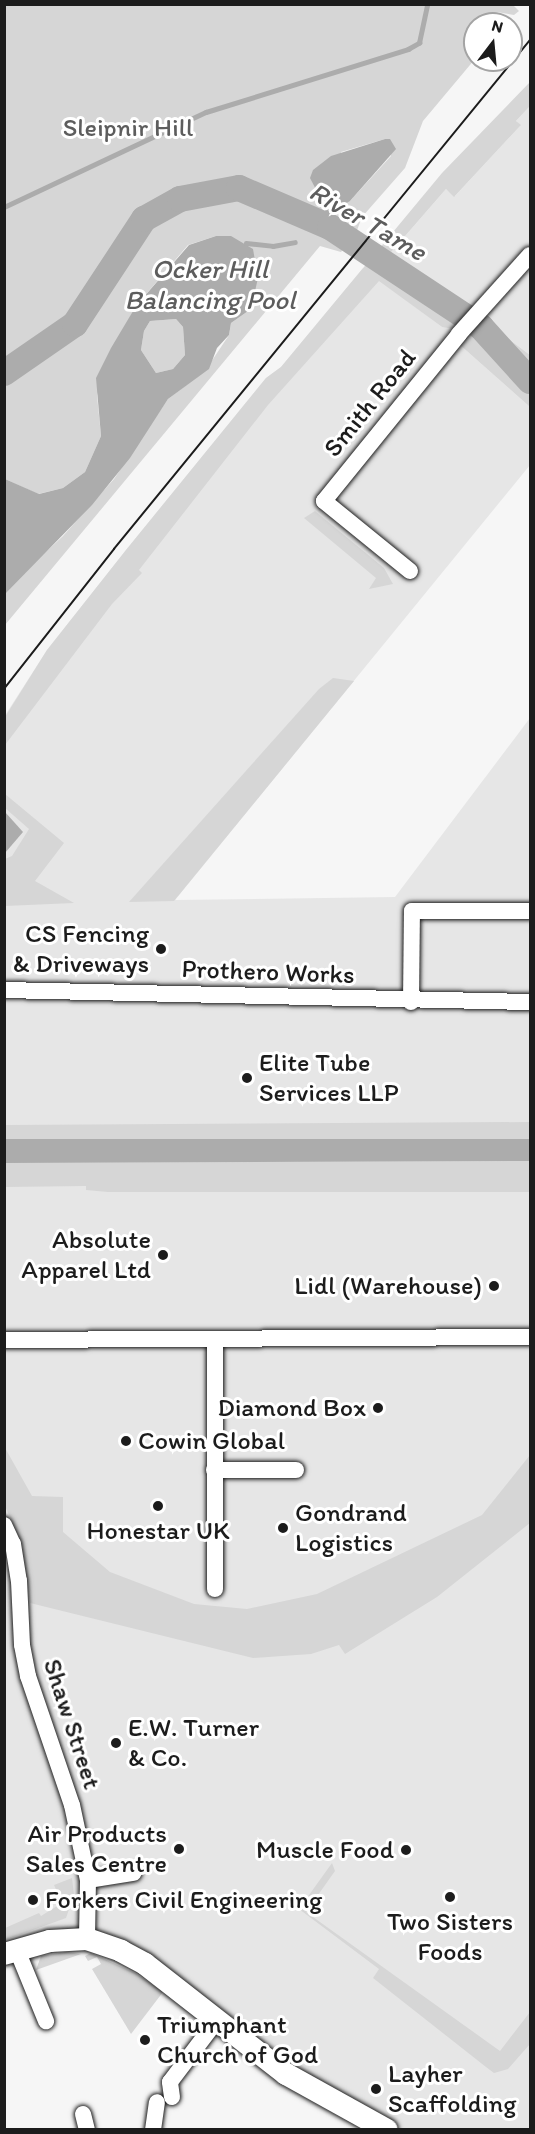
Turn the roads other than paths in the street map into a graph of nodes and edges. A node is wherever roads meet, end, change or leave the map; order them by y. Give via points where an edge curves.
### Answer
1 (531, 255) edge
2 (410, 571) dead end
3 (531, 911) edge
4 (4, 990) edge
5 (411, 1002) junction
6 (531, 1002) edge
7 (531, 1337) edge
8 (215, 1339) junction
9 (4, 1340) edge
10 (214, 1470) junction
11 (296, 1470) dead end
12 (4, 1525) edge
13 (214, 1589) dead end
14 (133, 1873) dead end
15 (88, 1880) junction
16 (87, 1939) junction
17 (11, 1952) edge
18 (217, 2020) junction
19 (46, 2021) dead end
20 (153, 2130) edge
21 (387, 2130) edge

1 - 2 street, Smith Road via 459,333 324,501
3 - 5 street via 412,911
4 - 5 street, Prothero Works
5 - 6 street, Prothero Works
7 - 8 street
8 - 9 street
8 - 10 street
10 - 11 street
10 - 13 street
12 - 15 street, Shaw Street via 13,1544 20,1581 21,1645 27,1676 72,1805
14 - 15 street
15 - 16 street, Shaw Street
16 - 17 street via 50,1941
16 - 18 street via 145,1964
17 - 19 street
18 - 20 street via 170,2082
18 - 21 street via 286,2074

